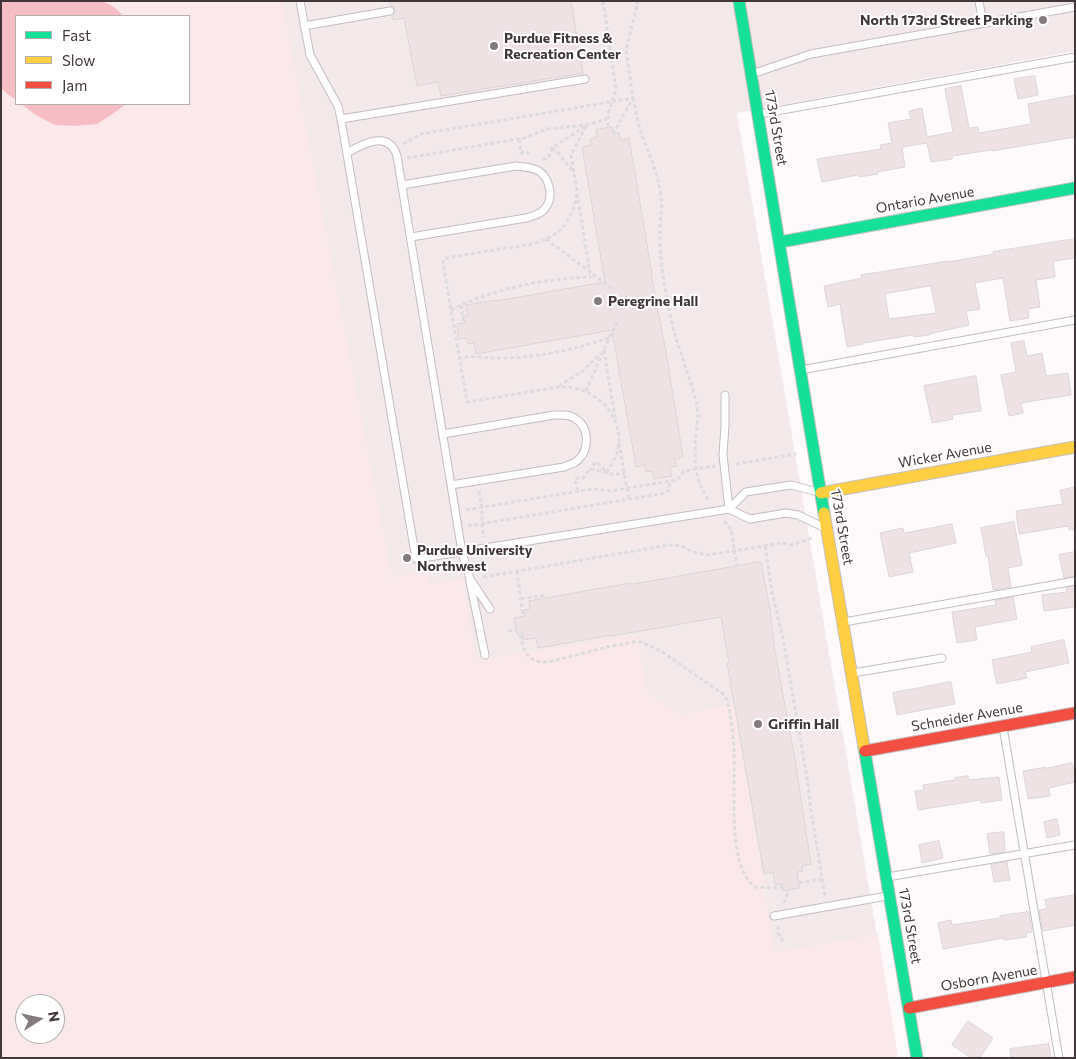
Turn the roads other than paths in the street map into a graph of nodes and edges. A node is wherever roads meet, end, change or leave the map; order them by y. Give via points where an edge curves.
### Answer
1 (300, 1) edge
2 (739, 1) edge
3 (979, 1) edge
4 (1075, 7) edge
5 (390, 11) dead end
6 (982, 23) junction
7 (304, 26) junction
8 (1075, 57) edge
9 (752, 74) junction
10 (585, 79) dead end
11 (758, 114) junction
12 (341, 119) junction
13 (347, 153) junction
14 (402, 185) junction
15 (1075, 188) edge
16 (410, 238) junction
17 (780, 242) junction
18 (1075, 320) edge
19 (801, 370) junction
20 (725, 395) dead end
21 (443, 434) junction
22 (1075, 447) edge
23 (451, 485) junction
24 (821, 493) junction
25 (728, 509) junction
26 (827, 530) junction
27 (462, 552) junction
28 (470, 579) junction
29 (1075, 582) edge
30 (490, 609) dead end
31 (843, 622) junction
32 (485, 655) dead end
33 (942, 658) dead end
34 (852, 674) junction
35 (1075, 713) edge
36 (1003, 726) junction
37 (865, 751) junction
38 (1075, 845) edge
39 (1024, 854) junction
40 (886, 878) junction
41 (890, 896) junction
42 (774, 916) dead end
43 (1075, 978) edge
44 (1046, 983) junction
45 (909, 1008) junction
46 (917, 1058) edge
47 (1059, 1058) edge

1 - 7 lane
2 - 9 street, 173rd Street
3 - 6 lane
4 - 6 lane
5 - 7 lane
6 - 9 lane via 811,54
7 - 12 lane via 310,55 338,106
8 - 11 lane
9 - 11 street, 173rd Street
10 - 12 lane
11 - 17 street, 173rd Street
12 - 13 lane
13 - 14 lane via 373,141 390,144 398,159
13 - 27 lane via 416,559
14 - 16 lane
14 - 16 lane via 516,166 540,172 550,188 550,200 539,214
15 - 17 street, Ontario Avenue
16 - 21 lane
17 - 19 street, 173rd Street
18 - 19 lane
19 - 24 street, 173rd Street
20 - 25 lane via 723,455
21 - 23 lane
21 - 23 lane via 565,415 576,418 586,435 582,456 564,467
22 - 24 street, Wicker Avenue
23 - 27 lane
24 - 25 lane via 791,485 746,492
24 - 26 street, 173rd Street
25 - 26 lane via 750,519 786,513 798,515
25 - 27 lane
26 - 31 street, 173rd Street
27 - 28 lane
28 - 30 lane
28 - 32 lane
29 - 31 lane
31 - 34 street, 173rd Street
33 - 34 lane
34 - 37 street, 173rd Street
35 - 36 street, Schneider Avenue
36 - 37 street, Schneider Avenue
36 - 39 lane
37 - 40 street, 173rd Street
38 - 39 lane
39 - 40 lane
39 - 44 lane
40 - 41 street, 173rd Street
41 - 42 lane
41 - 45 street, 173rd Street
43 - 44 street, Osborn Avenue
44 - 45 street, Osborn Avenue
44 - 47 lane
45 - 46 street, 173rd Street

